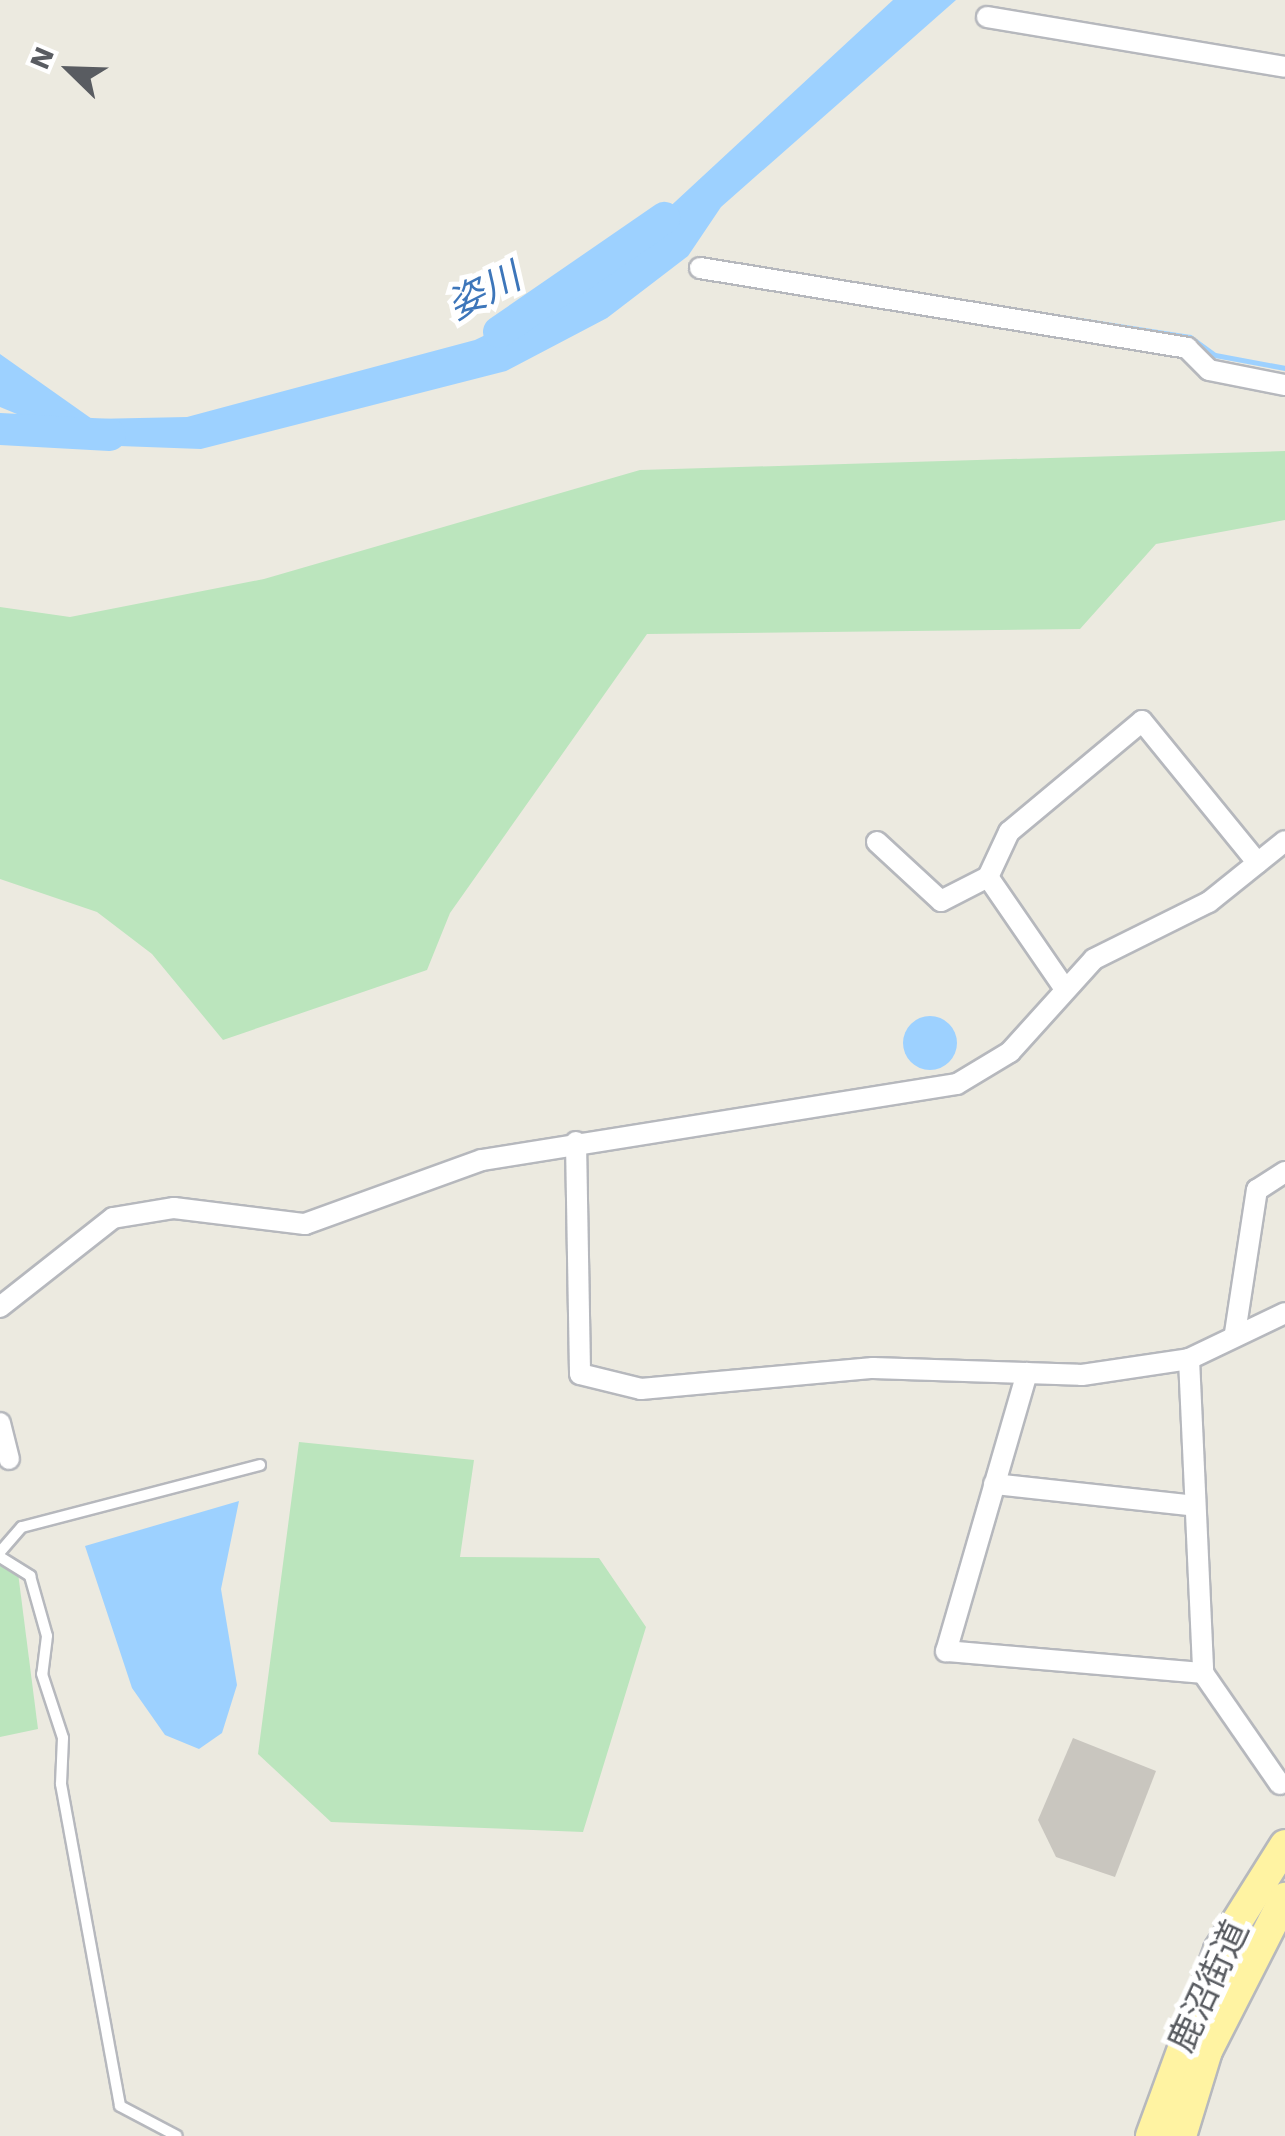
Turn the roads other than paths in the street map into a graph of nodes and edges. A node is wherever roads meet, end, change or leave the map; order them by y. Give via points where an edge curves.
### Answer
1 (987, 17) dead end
2 (1285, 66) edge
3 (700, 268) dead end
4 (1285, 385) edge
5 (1285, 841) edge
6 (876, 842) dead end
7 (1258, 863) junction
8 (988, 877) junction
9 (1064, 986) junction
10 (576, 1142) junction
11 (1285, 1172) edge
12 (0, 1307) edge
13 (1285, 1312) edge
14 (1236, 1333) junction
15 (1188, 1360) junction
16 (1027, 1373) junction
17 (0, 1423) edge
18 (9, 1459) dead end
19 (260, 1465) dead end
20 (994, 1484) junction
21 (1195, 1506) junction
22 (0, 1554) edge
23 (1203, 1672) junction
24 (1280, 1784) dead end
25 (1285, 1845) edge
26 (1285, 1898) edge
27 (177, 2136) edge
28 (1151, 2136) edge
29 (1181, 2136) edge

1 - 2 street
3 - 4 street via 1187,348 1210,370
5 - 7 street
6 - 8 street via 941,901
7 - 8 street via 1142,721 1009,832
7 - 9 street
8 - 9 street
9 - 10 street via 1010,1052 958,1084
10 - 12 street via 482,1160 305,1224 174,1208 113,1218
10 - 16 street via 580,1374 641,1390 873,1368
11 - 14 street via 1257,1190
13 - 14 street
14 - 15 street
15 - 16 street
15 - 21 street
16 - 20 street
17 - 18 street
19 - 22 lane via 22,1527
20 - 21 street
20 - 23 street via 946,1651
21 - 23 street
22 - 27 lane via 30,1576 47,1636 42,1674 63,1738 60,1784 120,2106
23 - 24 street
25 - 28 main road, 鹿沼街道 via 1219,1950
26 - 29 main road, 鹿沼街道 via 1208,2052

